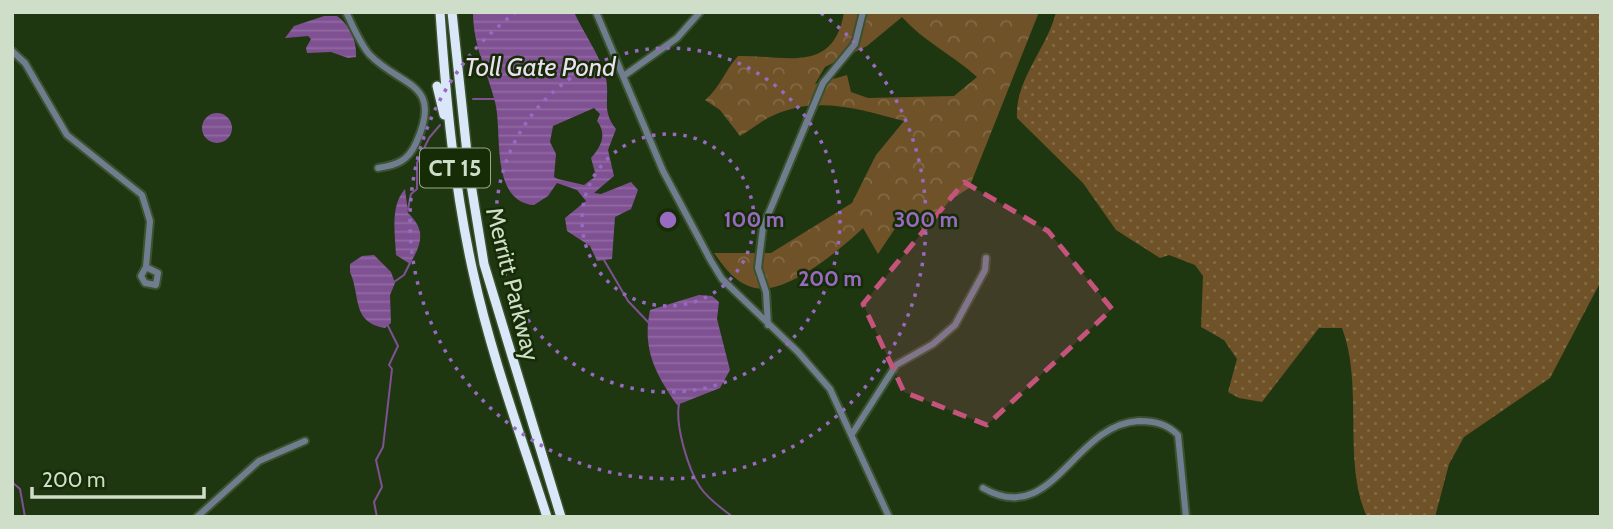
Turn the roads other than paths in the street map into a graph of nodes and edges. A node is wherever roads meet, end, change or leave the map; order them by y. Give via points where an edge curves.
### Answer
1 (346, 12) edge
2 (440, 12) edge
3 (452, 12) edge
4 (596, 12) edge
5 (700, 12) edge
6 (863, 12) edge
7 (12, 51) edge
8 (625, 75) junction
9 (437, 86) dead end
10 (453, 147) junction
11 (378, 168) dead end
12 (986, 258) dead end
13 (146, 267) dead end
14 (768, 325) junction
15 (852, 434) junction
16 (305, 441) dead end
17 (983, 488) dead end
18 (1049, 493) dead end
19 (1015, 506) dead end
20 (197, 517) edge
21 (547, 517) edge
22 (561, 517) edge
23 (889, 517) edge
24 (1186, 517) edge

1 - 11 street via 370,55 415,87 423,99 425,115 412,153 393,166
2 - 10 highway, Merritt Parkway / CT 15
3 - 22 highway, Merritt Parkway / CT 15 via 484,264
4 - 8 street
5 - 8 street via 677,38
6 - 14 street via 855,44 823,83 763,227 758,268
7 - 13 street via 25,63 67,135 142,195 150,221
8 - 14 street via 658,159 711,261 722,279
9 - 10 highway
10 - 21 highway, Merritt Parkway / CT 15 via 477,290
12 - 15 street via 985,270 955,325 896,365
14 - 15 street via 815,369
15 - 23 street
16 - 20 street via 259,461
17 - 19 street
18 - 24 street via 1098,439 1130,422 1151,421 1178,435

